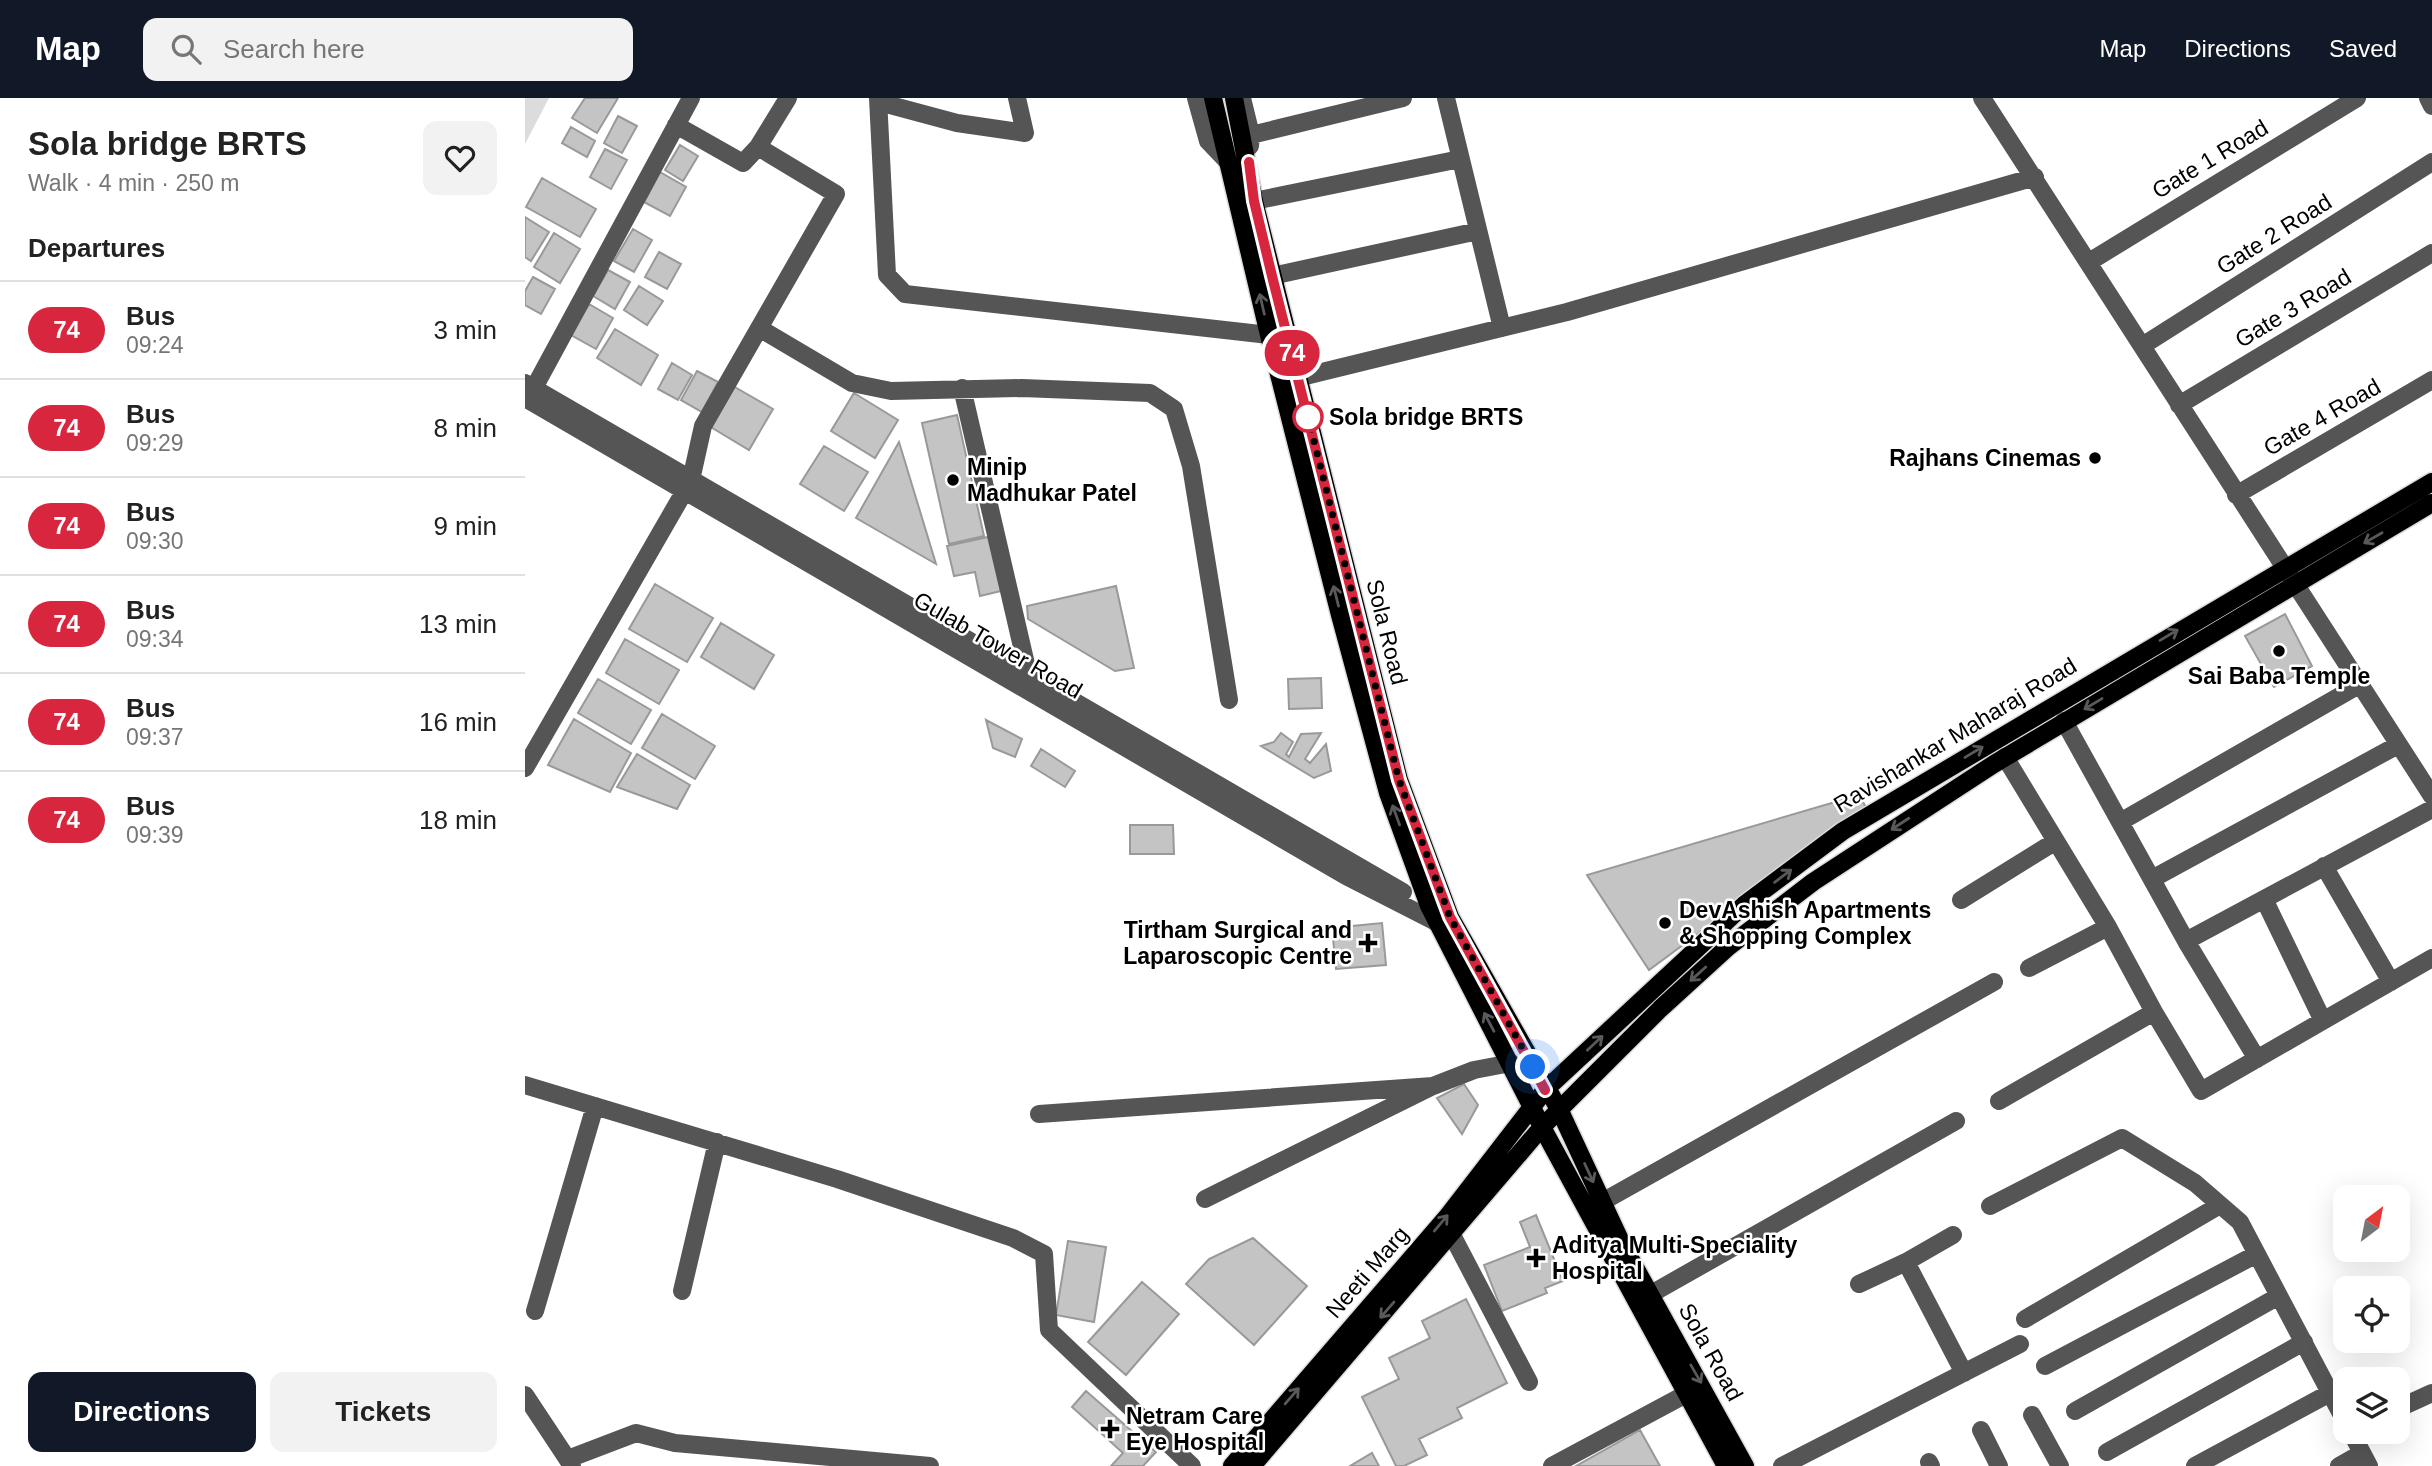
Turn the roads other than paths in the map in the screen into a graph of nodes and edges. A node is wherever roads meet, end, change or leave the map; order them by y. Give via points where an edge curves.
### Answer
1 (691, 98) edge
2 (788, 98) edge
3 (1017, 98) edge
4 (1196, 98) edge
5 (1213, 98) edge
6 (1234, 98) edge
7 (1242, 98) edge
8 (1403, 98) edge
9 (1446, 98) edge
10 (2357, 98) edge
11 (2428, 98) edge
12 (879, 100) edge
13 (1989, 100) edge
14 (2432, 106) edge
15 (676, 125) junction
16 (1248, 138) junction
17 (758, 147) junction
18 (1460, 159) junction
19 (2432, 162) edge
20 (1229, 163) junction
21 (2035, 177) junction
22 (1254, 201) junction
23 (1478, 231) junction
24 (2432, 253) edge
25 (2089, 262) junction
26 (1272, 276) junction
27 (759, 328) junction
28 (1502, 328) junction
29 (1269, 335) junction
30 (2142, 346) junction
31 (1289, 380) junction
32 (2432, 380) edge
33 (962, 388) junction
34 (528, 390) edge
35 (2179, 405) junction
36 (2432, 482) edge
37 (688, 485) junction
38 (2237, 495) junction
39 (2432, 503) edge
40 (2283, 568) junction
41 (2292, 584) junction
42 (1029, 677) junction
43 (2359, 685) junction
44 (1229, 700) dead end
45 (2064, 721) junction
46 (2398, 745) junction
47 (2005, 757) junction
48 (525, 768) edge
49 (2432, 796) edge
50 (2432, 809) edge
51 (2120, 822) junction
52 (2056, 841) junction
53 (2324, 866) junction
54 (2152, 879) junction
55 (2264, 899) junction
56 (1961, 900) dead end
57 (1436, 902) junction
58 (1444, 920) junction
59 (2108, 927) junction
60 (2186, 941) junction
61 (2432, 958) edge
62 (2029, 968) dead end
63 (1994, 982) dead end
64 (2391, 982) junction
65 (2154, 1012) junction
66 (2323, 1021) junction
67 (2257, 1059) junction
68 (1511, 1063) junction
69 (525, 1085) edge
70 (1433, 1086) junction
71 (1545, 1090) junction
72 (1999, 1101) dead end
73 (1533, 1104) junction
74 (595, 1106) junction
75 (1560, 1111) junction
76 (1039, 1114) dead end
77 (1956, 1121) dead end
78 (1542, 1127) junction
79 (716, 1142) junction
80 (1205, 1199) dead end
81 (1602, 1202) junction
82 (2220, 1205) junction
83 (1990, 1206) dead end
84 (1953, 1234) dead end
85 (1452, 1235) junction
86 (2257, 1254) junction
87 (1906, 1262) junction
88 (1859, 1284) dead end
89 (682, 1290) dead end
90 (1650, 1294) junction
91 (2279, 1296) junction
92 (535, 1311) dead end
93 (2025, 1319) dead end
94 (2304, 1342) junction
95 (2020, 1344) dead end
96 (2045, 1366) dead end
97 (1964, 1373) junction
98 (1529, 1382) dead end
99 (1688, 1393) junction
100 (2330, 1393) junction
101 (2432, 1393) edge
102 (525, 1395) edge
103 (2333, 1399) edge
104 (2410, 1403) edge
105 (2075, 1411) dead end
106 (2032, 1415) dead end
107 (1981, 1430) dead end
108 (2357, 1444) edge
109 (2107, 1452) dead end
110 (2365, 1460) edge
111 (570, 1462) edge
112 (930, 1466) edge
113 (1192, 1466) edge
114 (1232, 1466) edge
115 (1252, 1466) edge
116 (1552, 1466) edge
117 (1725, 1466) edge
118 (1745, 1466) edge
119 (1781, 1466) edge
120 (1999, 1466) edge
121 (2060, 1466) edge
122 (2195, 1466) edge
123 (2339, 1466) edge

1 - 15 street
2 - 17 street
3 - 12 street via 1025,133 957,123
4 - 20 street via 1208,141
5 - 20 main road, Sola Road
6 - 16 main road, Sola Road
7 - 16 street
8 - 16 street
9 - 18 street
10 - 25 street, Gate 1 Road
11 - 14 street
12 - 29 street via 887,275 905,293
13 - 21 street
15 - 17 street via 743,163
15 - 34 street
16 - 22 main road, Sola Road
17 - 27 street via 836,194
18 - 22 street
18 - 23 street
19 - 30 street, Gate 2 Road
29 -> 20 main road, Sola Road
21 - 25 street
21 - 28 street
22 - 26 main road, Sola Road
23 - 26 street
23 - 28 street
24 - 35 street, Gate 3 Road
25 - 30 street
26 - 31 main road, Sola Road
27 - 33 street via 852,383 891,391
27 - 37 street via 703,426
28 - 31 street
29 - 31 main road, Sola Road
30 - 35 street
31 - 57 main road, Sola Road
32 - 38 street, Gate 4 Road
33 - 42 street
33 - 44 street via 1150,393 1174,409 1191,466
34 - 37 street, Gulab Tower Road
35 - 38 street
36 - 40 main road, Ravishankar Maharaj Road
37 - 42 street
37 - 48 street
37 - 58 street, Gulab Tower Road via 1346,876
38 - 40 street
39 -> 41 main road, Ravishankar Maharaj Road
40 - 41 street
71 -> 40 main road, Ravishankar Maharaj Road via 1744,905 1843,831
41 - 43 street
41 -> 45 main road, Ravishankar Maharaj Road
42 - 57 street
43 - 46 street
43 - 51 street
45 - 47 main road, Ravishankar Maharaj Road
45 - 51 street
46 - 49 street
46 - 54 street
47 - 52 street
47 -> 75 main road, Ravishankar Maharaj Road via 1812,881 1728,947
50 - 53 street
51 - 54 street
52 - 56 street
52 - 59 street
53 - 55 street
53 - 64 street
54 - 60 street
55 - 60 street
55 - 66 street
57 - 58 main road, Sola Road
68 -> 58 main road, Sola Road
58 - 71 main road, Sola Road
59 - 62 street
59 - 65 street
60 - 67 street
61 - 64 street
63 - 81 street
64 - 66 street
65 - 67 street via 2201,1091
65 - 72 street
66 - 67 street
68 - 70 street via 1474,1070
68 - 73 main road, Sola Road
69 - 74 street
70 - 76 street
70 - 80 street
71 - 73 main road, Ravishankar Maharaj Road
71 - 75 main road, Sola Road
73 - 78 main road, Sola Road
114 -> 73 main road, Neeti Marg via 1447,1217
74 - 79 street
74 - 92 street
75 - 78 main road, Ravishankar Maharaj Road
75 -> 81 main road, Sola Road
77 - 90 street
78 - 85 main road, Ravishankar Maharaj Road
78 - 99 main road, Sola Road
79 - 89 street
79 - 113 street via 990,1230 1044,1254 1049,1330
81 - 90 main road, Sola Road
82 - 83 street via 2195,1183 2122,1138
82 - 86 street via 2240,1222
82 - 93 street
84 - 87 street
85 - 98 street
85 -> 115 main road, Ravishankar Maharaj Road
86 - 91 street
86 - 96 street
87 - 88 street
87 - 97 street
90 -> 118 main road, Sola Road
91 - 94 street
91 - 105 street
94 - 100 street
94 - 109 street
95 - 97 street
97 - 119 street
99 - 116 street
99 - 117 main road, Sola Road
100 - 103 street
100 - 122 street
101 - 104 street
102 - 111 street
106 - 121 street
107 - 120 street
108 - 110 street
110 - 123 street
111 - 112 street via 636,1433 675,1443

